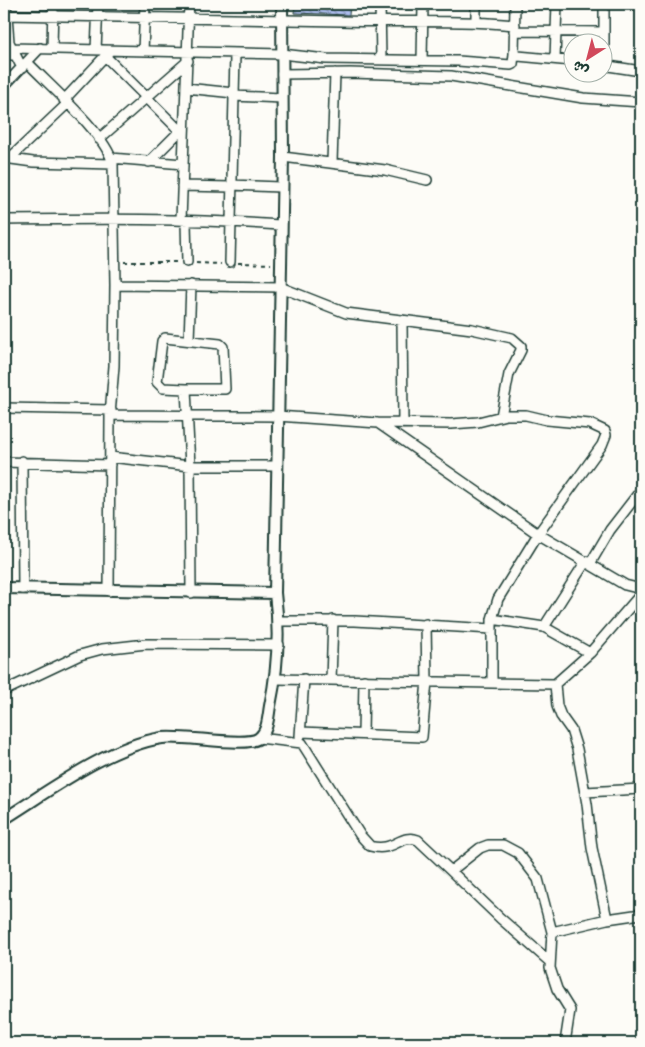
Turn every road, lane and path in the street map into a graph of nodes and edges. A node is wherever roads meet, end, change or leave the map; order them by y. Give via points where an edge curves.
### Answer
1 (6, 4) edge
2 (53, 4) edge
3 (98, 4) edge
4 (145, 4) edge
5 (188, 4) edge
6 (282, 4) edge
7 (380, 4) edge
8 (423, 4) edge
9 (476, 4) edge
10 (516, 4) edge
11 (557, 4) edge
12 (604, 4) edge
13 (5, 15) edge
14 (53, 16) junction
15 (97, 16) junction
16 (144, 17) junction
17 (188, 18) junction
18 (282, 18) junction
19 (476, 21) junction
20 (380, 22) junction
21 (423, 22) junction
22 (514, 28) junction
23 (556, 30) junction
24 (604, 32) joint
25 (40, 48) junction
26 (52, 48) junction
27 (96, 50) junction
28 (143, 51) junction
29 (10, 53) edge
30 (107, 54) junction
31 (282, 54) junction
32 (514, 54) junction
33 (235, 55) junction
34 (188, 57) junction
35 (381, 58) junction
36 (555, 59) junction
37 (422, 60) junction
38 (562, 60) edge
39 (24, 65) junction
40 (612, 66) edge
41 (641, 70) edge
42 (336, 73) junction
43 (282, 74) junction
44 (4, 86) edge
45 (186, 88) junction
46 (234, 95) junction
47 (145, 97) junction
48 (282, 98) junction
49 (66, 102) junction
50 (641, 102) edge
51 (182, 133) junction
52 (99, 139) junction
53 (282, 157) junction
54 (6, 158) edge
55 (112, 161) junction
56 (149, 162) junction
57 (332, 162) junction
58 (183, 164) junction
59 (427, 180) dead end
60 (182, 186) junction
61 (231, 186) junction
62 (280, 186) junction
63 (113, 219) junction
64 (4, 220) edge
65 (184, 221) junction
66 (230, 221) junction
67 (280, 224) junction
68 (114, 261) junction
69 (187, 262) junction
70 (230, 262) junction
71 (281, 264) junction
72 (115, 285) junction
73 (191, 286) junction
74 (280, 288) junction
75 (402, 320) junction
76 (189, 340) junction
77 (186, 389) junction
78 (4, 408) edge
79 (110, 412) junction
80 (276, 416) junction
81 (501, 416) junction
82 (188, 417) junction
83 (378, 423) junction
84 (402, 423) junction
85 (22, 461) junction
86 (110, 461) junction
87 (4, 462) edge
88 (190, 466) junction
89 (278, 466) junction
90 (641, 490) edge
91 (538, 534) junction
92 (588, 563) junction
93 (4, 588) edge
94 (24, 589) junction
95 (641, 590) edge
96 (109, 591) junction
97 (191, 593) junction
98 (275, 593) junction
99 (641, 594) edge
100 (492, 619) junction
101 (333, 620) junction
102 (278, 621) junction
103 (426, 624) junction
104 (544, 626) junction
105 (492, 629) junction
106 (279, 645) junction
107 (590, 653) junction
108 (276, 679) junction
109 (304, 679) junction
110 (331, 680) junction
111 (364, 680) junction
112 (427, 681) junction
113 (492, 683) junction
114 (555, 684) junction
115 (4, 691) edge
116 (363, 734) junction
117 (300, 737) junction
118 (259, 738) junction
119 (641, 788) edge
120 (585, 792) junction
121 (4, 819) edge
122 (451, 871) junction
123 (641, 914) edge
124 (607, 919) junction
125 (552, 932) junction
126 (549, 961) junction
127 (565, 1043) edge

1 - 13 street
2 - 14 street
3 - 15 street
4 - 16 street
5 - 17 street
6 - 18 street
7 - 20 street
8 - 21 street
9 - 19 street
10 - 22 street
11 - 23 street
12 - 24 street
13 - 14 street
13 - 29 street
14 - 15 street
14 - 26 street
15 - 16 street
15 - 27 street
16 - 17 street
16 - 28 street
17 - 18 street
17 - 34 street
18 - 20 street
18 - 31 street
19 - 21 street
19 - 22 street
20 - 21 street
20 - 35 street
21 - 37 street
22 - 23 street
22 - 32 street
23 - 24 street
23 - 36 street
25 - 26 street
25 - 29 street
25 - 39 street
26 - 27 street
27 - 30 street
28 - 30 street
28 - 34 street
29 - 39 street
30 - 47 street
30 - 49 street
31 - 33 street
31 - 35 street via 326,59
31 - 43 street
32 - 36 street
32 - 37 street via 514,64 511,65
33 - 34 street
33 - 46 street
34 - 45 street
34 - 47 street
35 - 37 street
36 - 38 street
39 - 44 street
39 - 49 street
40 - 41 street
42 - 43 street
42 - 50 street via 451,76 583,98
42 - 57 street
43 - 48 street
45 - 46 street
45 - 51 street
46 - 48 street
46 - 61 street
47 - 51 street
47 - 52 street
48 - 53 street
49 - 52 street
49 - 54 street
51 - 56 street
51 - 58 street
52 - 55 street
53 - 57 street
53 - 62 street
54 - 55 street via 33,162
55 - 56 street
55 - 63 street
56 - 58 street
57 - 59 street
58 - 60 street
60 - 61 street
60 - 65 street
61 - 62 street
61 - 66 street
62 - 67 street
63 - 64 street
63 - 65 street
63 - 68 street
65 - 66 street
65 - 69 street
66 - 67 street
66 - 70 street
67 - 71 street
68 - 69 path
68 - 72 street
69 - 70 path via 212,265
70 - 71 path
71 - 74 street
72 - 73 street
72 - 79 street
73 - 74 street
73 - 76 street
74 - 75 street via 346,313
74 - 80 street
75 - 81 street via 472,329 517,342 521,350 509,374
75 - 84 street
76 - 77 street via 162,340 157,372 157,382 163,388
76 - 77 street via 217,343 223,347 227,385 222,390
77 - 82 street
78 - 79 street
79 - 82 street
79 - 86 street
80 - 82 street
80 - 83 street
80 - 89 street
81 - 84 street via 451,424
81 - 91 street via 526,415 557,422 590,424 606,435 586,469
82 - 88 street
83 - 84 street
83 - 91 street
85 - 86 street
85 - 87 street
85 - 94 street
86 - 88 street
86 - 96 street
88 - 89 street
88 - 97 street
89 - 98 street
90 - 92 street
91 - 92 street
91 - 100 street via 504,588
92 - 95 street via 625,585
92 - 104 street
93 - 94 street
94 - 96 street
96 - 97 street
97 - 98 street
98 - 102 street
99 - 107 street
100 - 104 street
100 - 105 street
101 - 102 street
101 - 103 street
101 - 110 street
102 - 106 street
103 - 105 street
103 - 112 street
104 - 107 street
105 - 113 street
106 - 108 street
106 - 115 street via 146,644 102,649 80,655
107 - 114 street
108 - 109 street
108 - 118 street via 266,727
109 - 110 street
109 - 117 street
110 - 111 street
111 - 112 street
111 - 116 street
112 - 113 street
112 - 116 street via 422,737
113 - 114 street
114 - 120 street via 557,706 571,730
116 - 117 street
117 - 118 street
117 - 122 street via 370,846 387,848 413,838
118 - 121 street via 248,743 184,737 140,744 80,772
119 - 120 street
120 - 124 street via 592,848
122 - 125 street via 488,845 504,845 518,853 538,879
122 - 126 street
123 - 124 street
124 - 125 street
125 - 126 street
126 - 127 street via 555,985 570,1010

